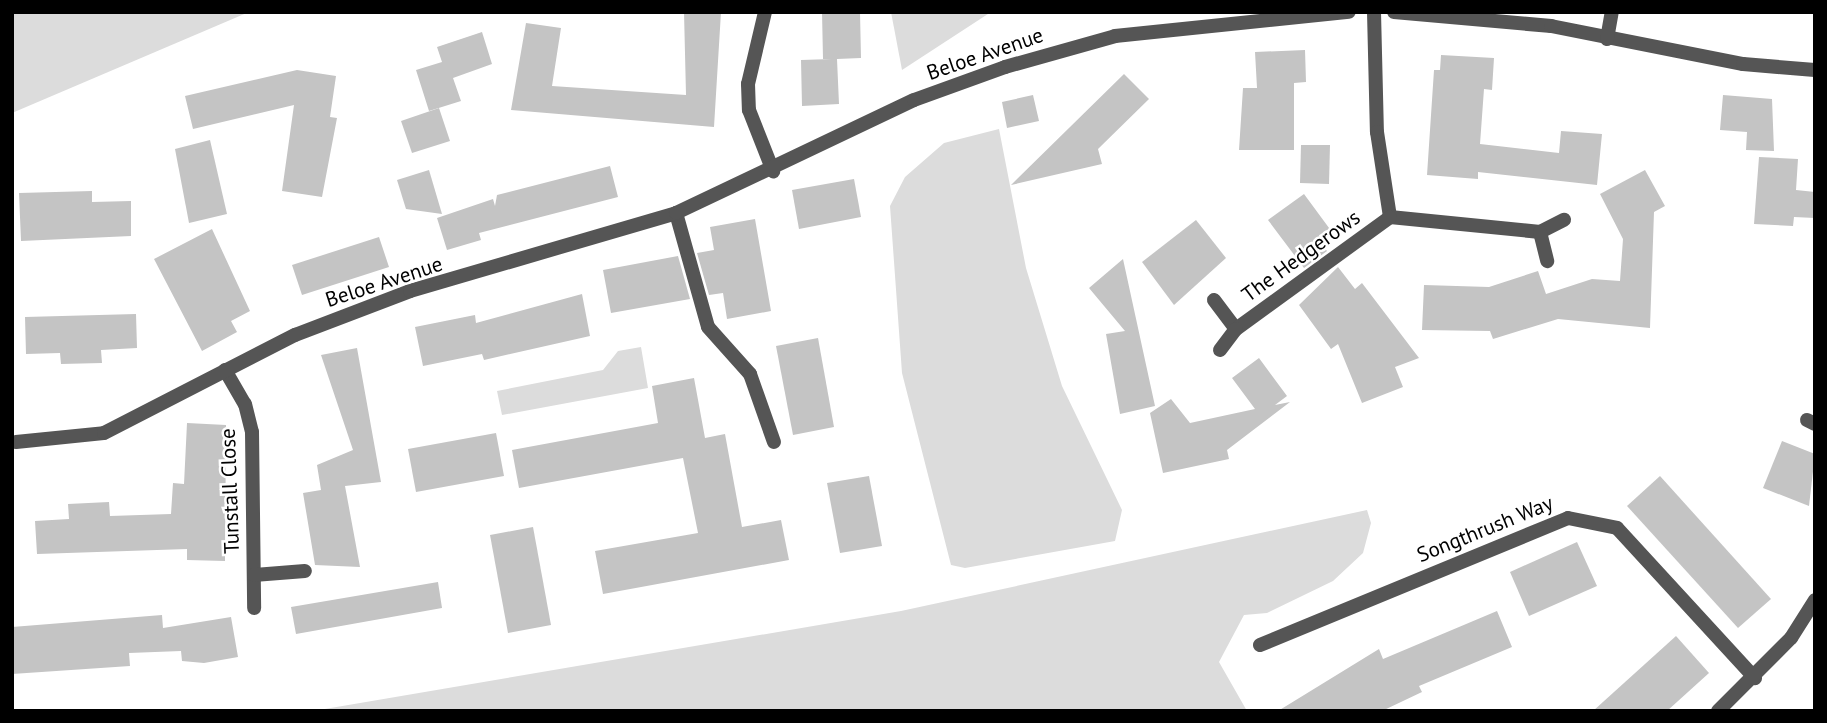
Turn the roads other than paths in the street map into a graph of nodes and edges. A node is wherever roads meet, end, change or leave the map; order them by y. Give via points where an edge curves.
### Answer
1 (765, 12) edge
2 (1349, 12) edge
3 (1374, 12) edge
4 (1394, 12) edge
5 (1612, 12) edge
6 (1209, 17) edge
7 (1607, 39) junction
8 (1815, 70) edge
9 (773, 171) junction
10 (676, 213) junction
11 (1390, 217) junction
12 (1564, 220) dead end
13 (1541, 232) junction
14 (1547, 261) dead end
15 (1214, 300) dead end
16 (1236, 329) junction
17 (1220, 350) dead end
18 (225, 370) junction
19 (13, 442) edge
20 (774, 442) dead end
21 (305, 571) dead end
22 (254, 575) junction
23 (1815, 600) edge
24 (254, 608) dead end
25 (1260, 645) dead end
26 (1755, 678) junction
27 (1718, 711) edge

1 - 9 street via 748,85 749,110
2 - 6 street, Beloe Avenue
3 - 11 street, The Hedgerows via 1377,132
4 - 7 street via 1550,26
5 - 7 street
6 - 9 street, Beloe Avenue via 1115,36 1005,67 914,100
7 - 8 street via 1743,64
9 - 10 street, Beloe Avenue
10 - 18 street, Beloe Avenue via 410,291 295,335
10 - 20 street via 708,327 750,374
11 - 13 street, The Hedgerows
11 - 16 street, The Hedgerows
12 - 13 street
13 - 14 street
15 - 16 street, The Hedgerows
16 - 17 street, The Hedgerows
18 - 19 street, Beloe Avenue via 104,433
18 - 22 street, Tunstall Close via 245,404 252,432
21 - 22 street, Tunstall Close
22 - 24 street, Tunstall Close
23 - 26 street
25 - 26 street, Songthrush Way via 1568,518 1618,528
26 - 27 street

